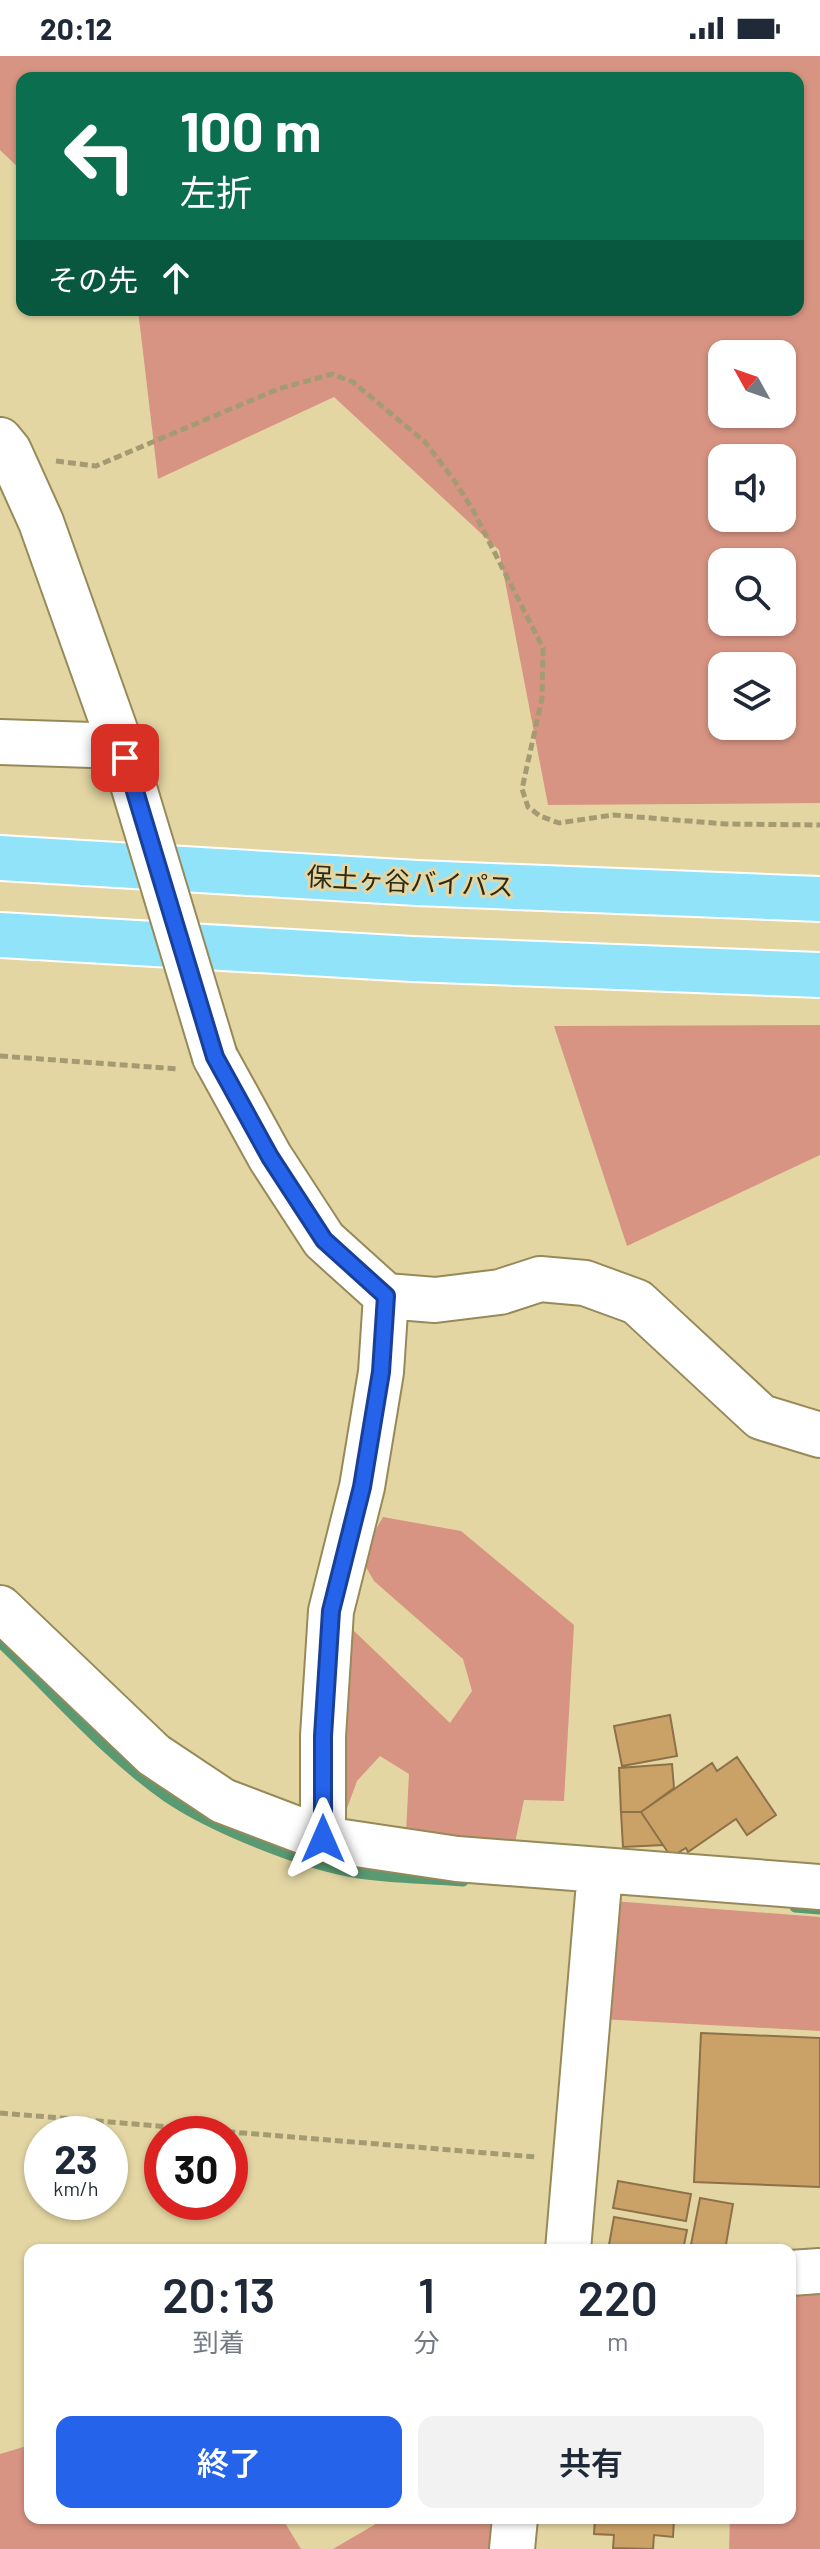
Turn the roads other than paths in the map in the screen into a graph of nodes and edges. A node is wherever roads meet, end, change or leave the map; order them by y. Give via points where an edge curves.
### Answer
1 (4, 446) edge
2 (0, 742) edge
3 (121, 750) junction
4 (0, 858) edge
5 (820, 899) edge
6 (0, 935) edge
7 (820, 975) edge
8 (386, 1296) junction
9 (820, 1435) edge
10 (0, 1608) edge
11 (323, 1839) junction
12 (600, 1871) junction
13 (820, 1887) edge
14 (569, 2244) edge
15 (820, 2271) edge
16 (796, 2273) edge
17 (514, 2524) edge
18 (512, 2549) edge

1 - 3 street via 41,522
2 - 3 street
3 - 8 street, bridge via 218,1064 324,1240
4 - 5 highway, 保土ヶ谷バイパス via 417,883
6 - 7 highway
8 - 9 street via 435,1300 500,1292 540,1279 585,1283 637,1302 761,1417
8 - 11 street via 381,1372 362,1487 331,1611
10 - 11 street via 154,1755 223,1801
11 - 12 street via 457,1859
12 - 13 street
12 - 14 street
15 - 16 street
17 - 18 street

